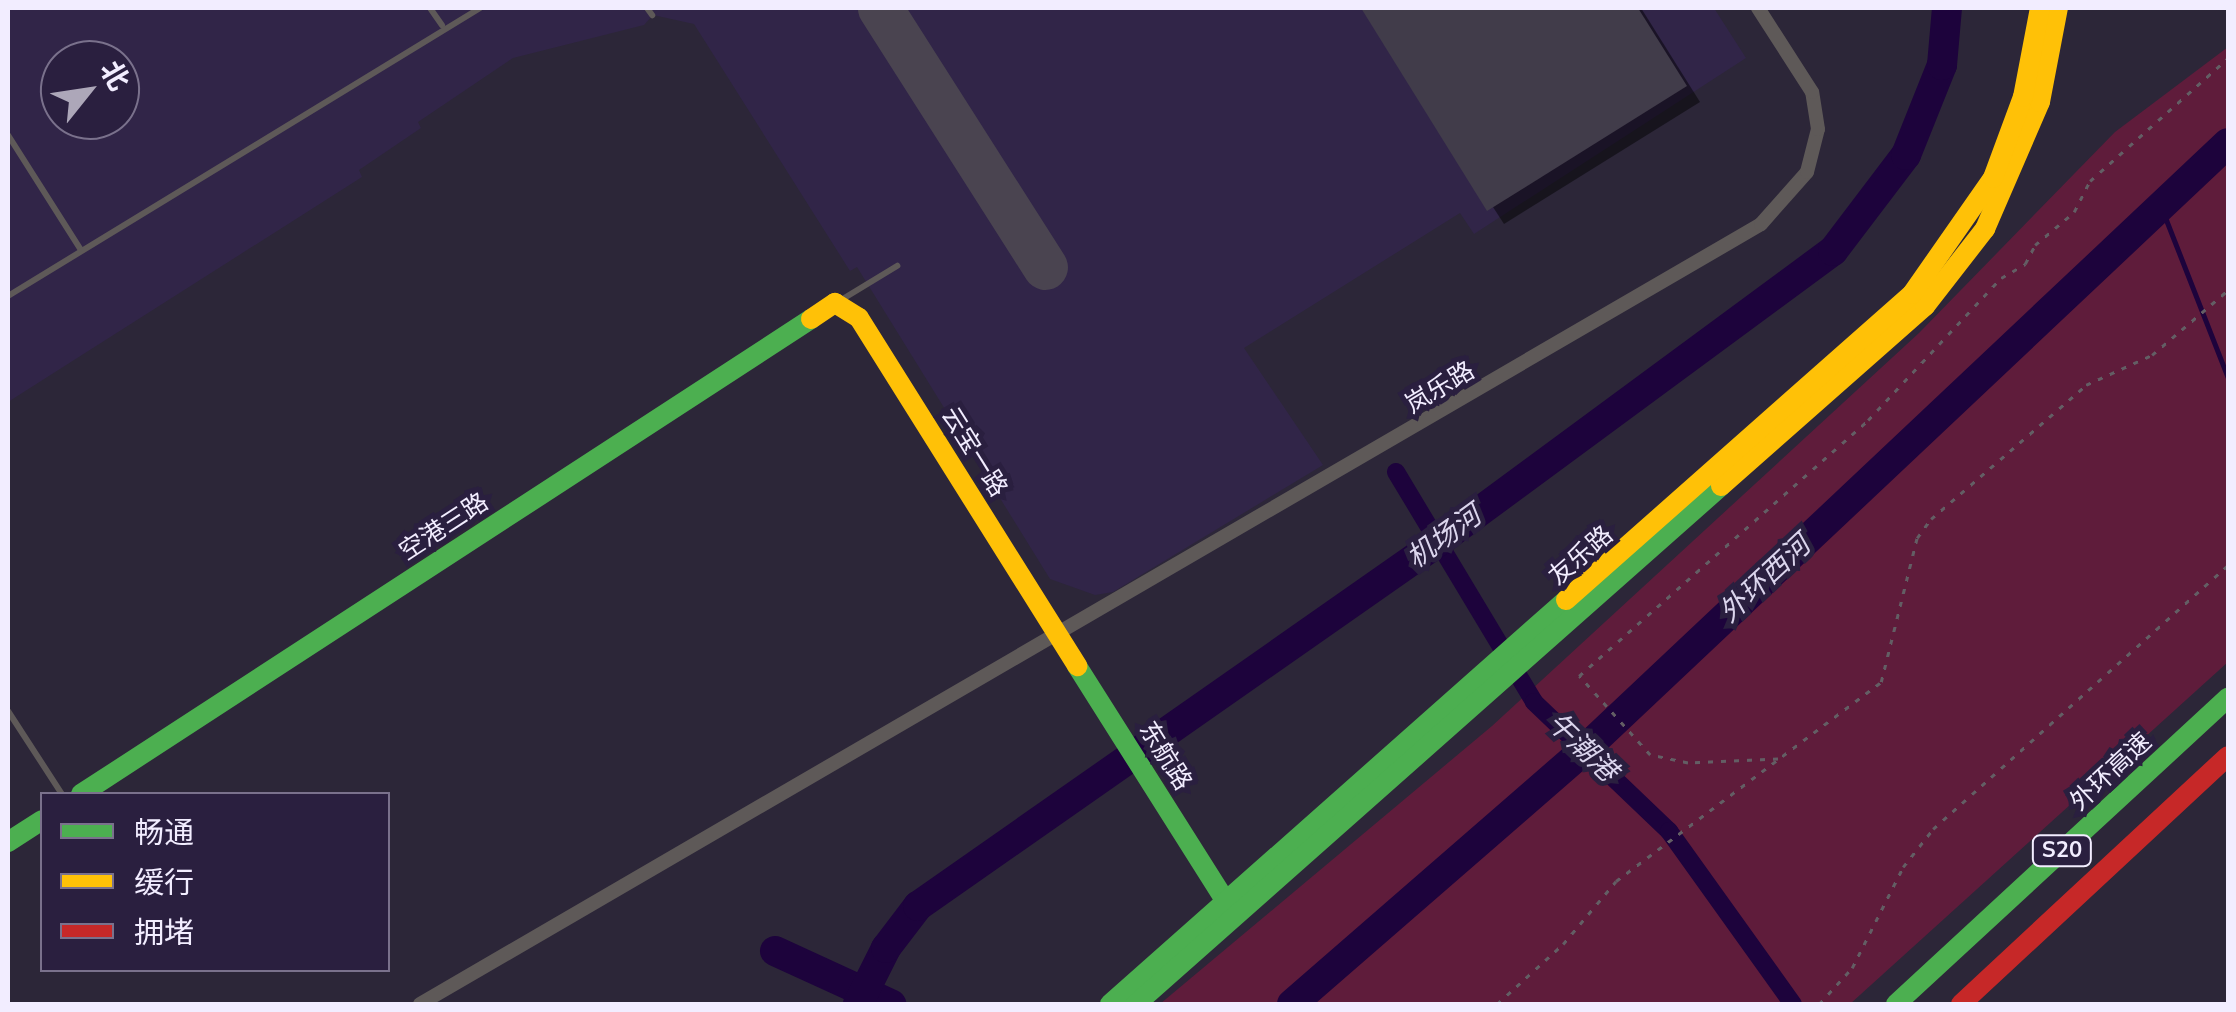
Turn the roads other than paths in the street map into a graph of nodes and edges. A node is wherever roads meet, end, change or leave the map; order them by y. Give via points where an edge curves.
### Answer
1 (430, 8) edge
2 (480, 8) edge
3 (1758, 8) edge
4 (2040, 8) edge
5 (2058, 8) edge
6 (442, 25) junction
7 (2032, 99) junction
8 (8, 136) edge
9 (81, 250) junction
10 (897, 266) dead end
11 (8, 296) edge
12 (835, 303) junction
13 (1061, 637) junction
14 (2228, 698) edge
15 (8, 710) edge
16 (2228, 756) edge
17 (61, 792) edge
18 (84, 792) edge
19 (40, 821) edge
20 (8, 842) edge
21 (1204, 871) dead end
22 (1232, 909) junction
23 (420, 1004) edge
24 (1110, 1004) edge
25 (1136, 1004) edge
26 (1896, 1004) edge
27 (1962, 1004) edge

1 - 6 lane
2 - 6 lane
3 - 13 street, 岚乐路 via 1812,92 1815,151 1796,190 1762,224
4 - 7 main road
5 - 7 main road
6 - 9 lane
7 - 22 main road, 友乐路 via 1970,220 1912,294
8 - 9 lane
9 - 11 lane
10 - 12 lane
12 - 13 main road, 云宝一路 via 859,318
12 - 18 main road, 空港三路
13 - 22 main road, 东航路
13 - 23 street, 岚乐路
14 - 26 main road, 外环高速 / S20
15 - 17 lane
16 - 27 main road, S20
19 - 20 main road
21 - 22 main road
22 - 24 main road, 友乐路
22 - 25 main road, 友乐路

